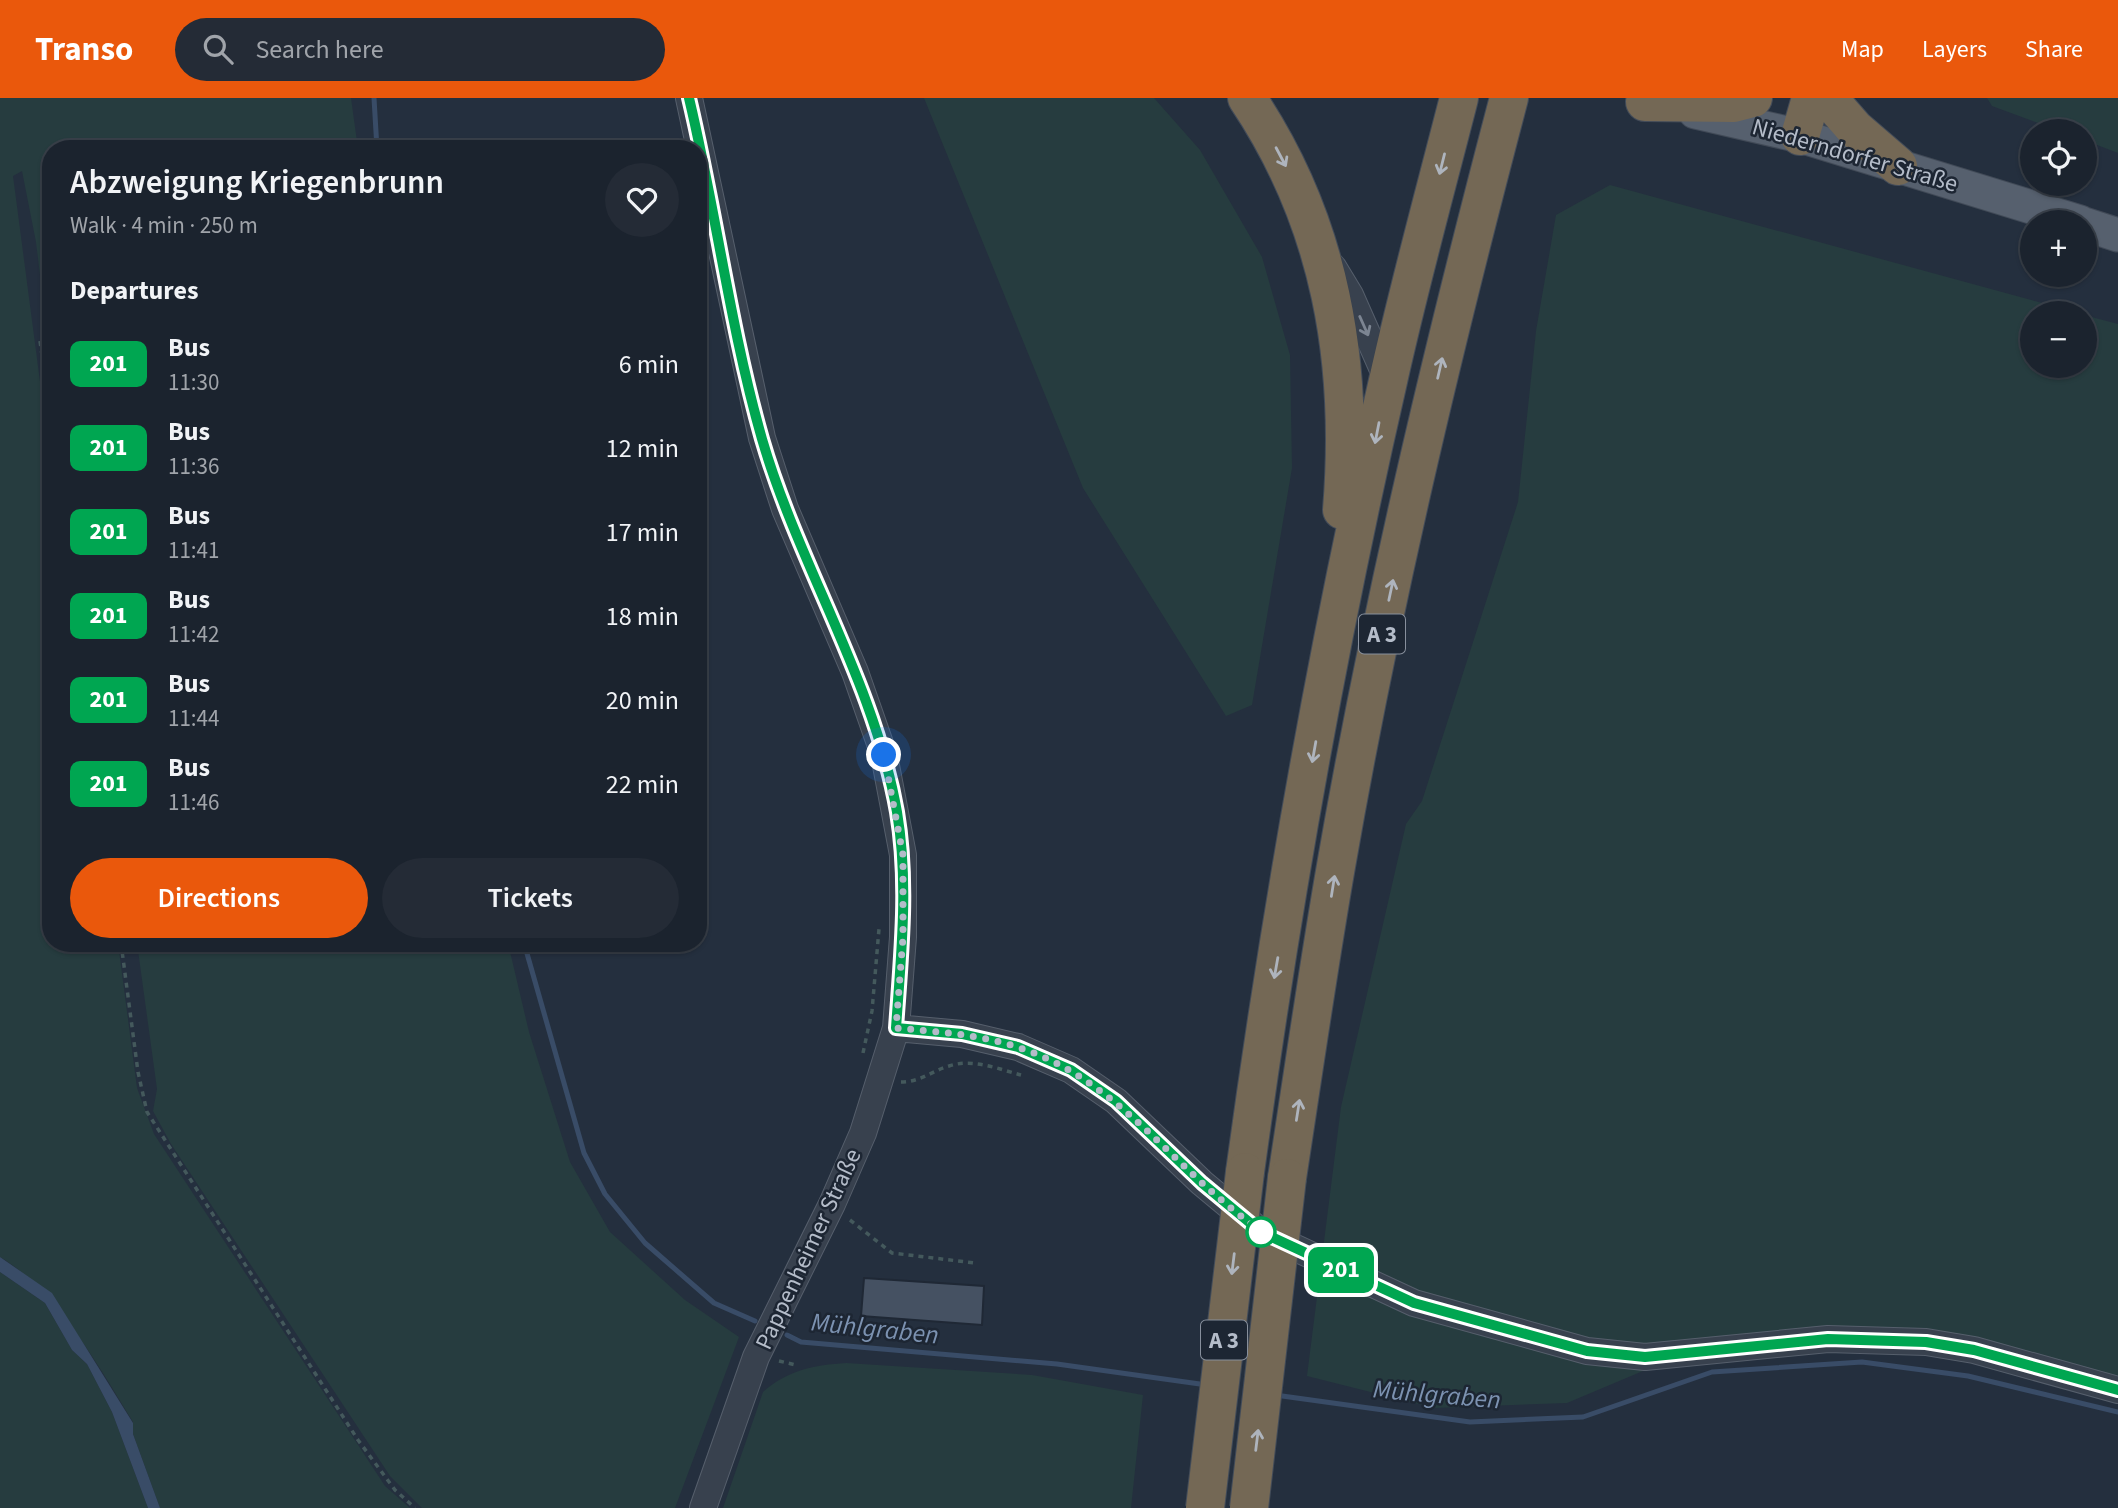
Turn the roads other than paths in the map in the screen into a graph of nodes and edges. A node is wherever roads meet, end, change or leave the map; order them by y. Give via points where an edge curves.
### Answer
1 (689, 98) edge
2 (1247, 98) edge
3 (1459, 98) edge
4 (1509, 98) edge
5 (1754, 98) edge
6 (1811, 98) edge
7 (1828, 98) edge
8 (1637, 100) edge
9 (1786, 121) edge
10 (698, 140) edge
11 (1898, 166) junction
12 (707, 182) edge
13 (2040, 210) edge
14 (2097, 228) edge
15 (2118, 235) edge
16 (1319, 245) junction
17 (1388, 381) junction
18 (1324, 697) junction
19 (896, 1028) junction
20 (2118, 1390) edge
21 (703, 1508) edge
22 (1205, 1508) edge
23 (1249, 1508) edge

1 - 10 street, Pappenheimer Straße
2 -> 16 highway via 1296,186
3 -> 17 highway, A 3
23 -> 4 highway, A 3, bridge via 1287,1178 1334,878 1367,702 1453,311
5 - 8 highway via 1734,103
6 - 9 highway
7 - 11 highway
8 - 9 main road, Niederndorfer Straße
9 - 11 main road, Niederndorfer Straße
11 - 13 main road, Niederndorfer Straße
12 - 19 street, Pappenheimer Straße via 762,438 785,509 855,673 894,799 903,855
14 - 15 main road, Niederndorfer Straße
16 -> 17 street via 1350,295
16 - 18 highway via 1337,319 1345,390 1345,479
17 -> 18 highway, A 3
18 -> 22 highway, A 3, bridge via 1262,1047
19 - 20 street via 962,1034 1018,1047 1071,1070 1116,1101 1261,1232 1414,1303 1587,1351 1645,1357 1828,1339 1926,1342 1974,1350
19 - 21 street, Pappenheimer Straße via 863,1133 756,1357

